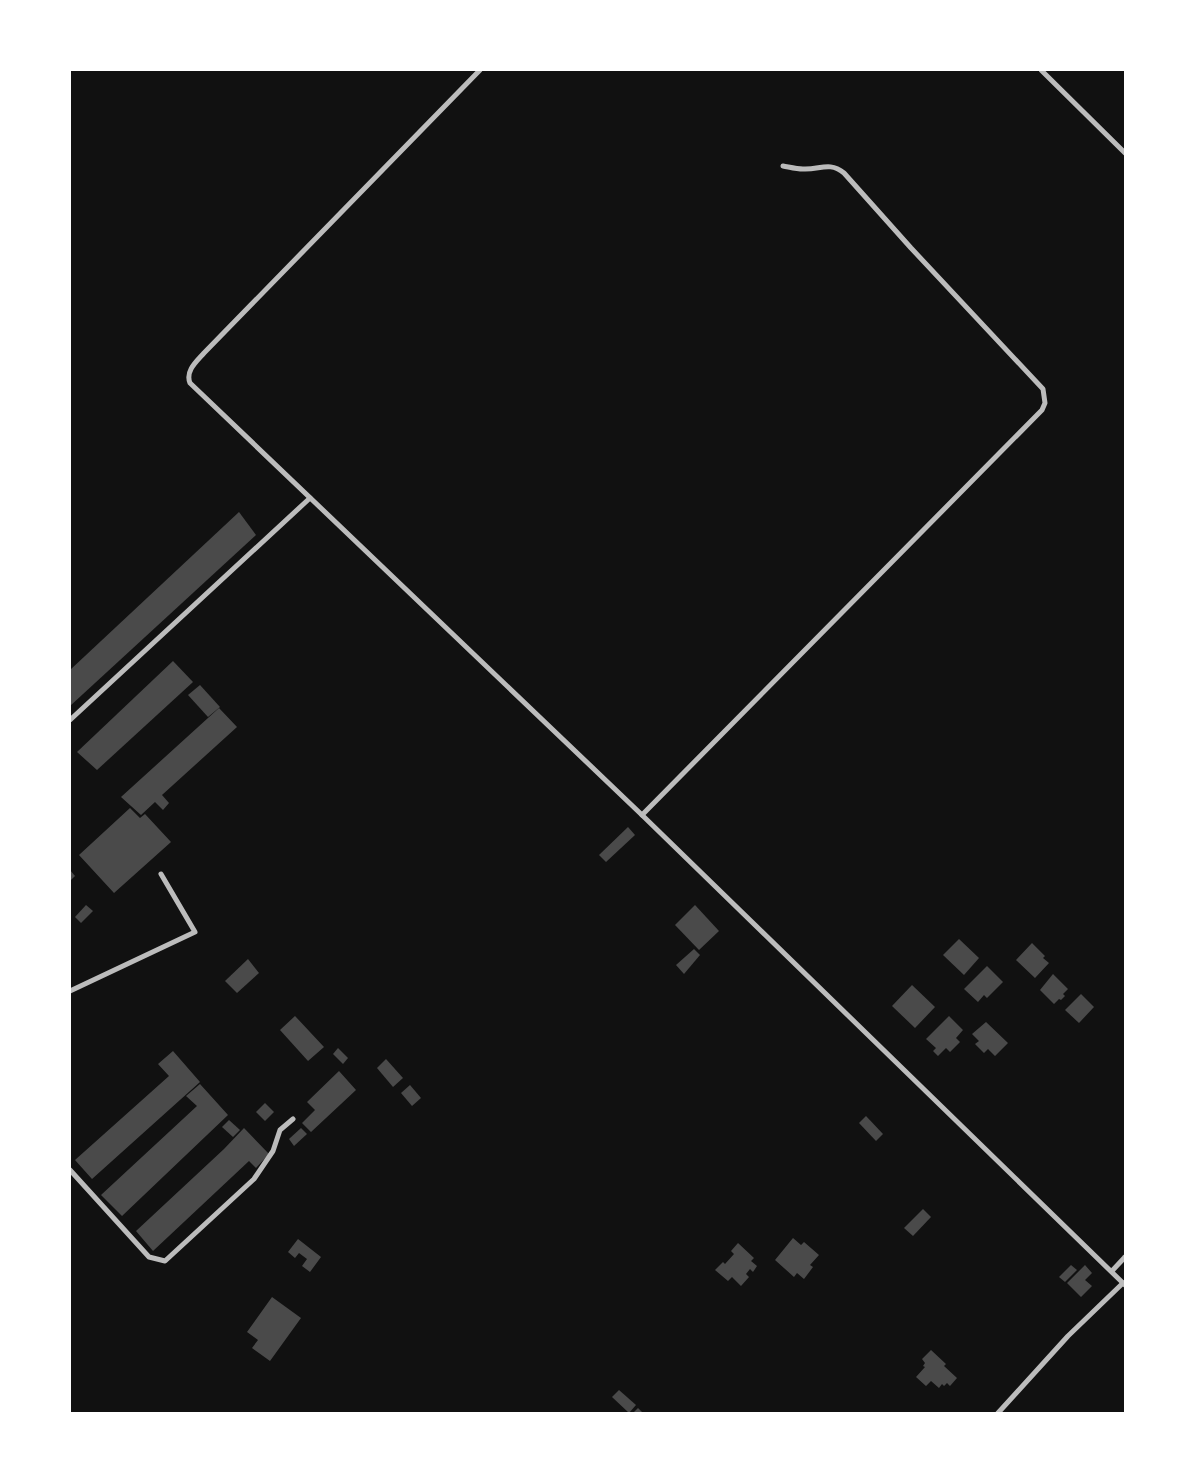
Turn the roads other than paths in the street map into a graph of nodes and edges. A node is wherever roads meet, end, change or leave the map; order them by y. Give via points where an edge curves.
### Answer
1 (480, 70) edge
2 (1042, 70) edge
3 (1125, 153) edge
4 (783, 166) dead end
5 (310, 498) junction
6 (70, 720) edge
7 (642, 815) junction
8 (161, 874) dead end
9 (70, 991) edge
10 (293, 1119) dead end
11 (70, 1170) edge
12 (1125, 1257) edge
13 (1112, 1271) junction
14 (1124, 1284) edge
15 (998, 1413) edge

1 - 5 street via 190,369 190,383
2 - 3 street
4 - 7 street via 804,170 825,166 838,168 1038,383 1043,389 1045,403 1042,410
5 - 6 street
5 - 7 street
7 - 13 street
8 - 9 street via 195,932
10 - 11 street via 280,1130 273,1151 254,1180 165,1261 149,1257
12 - 13 street
13 - 14 street
14 - 15 street via 1068,1336

